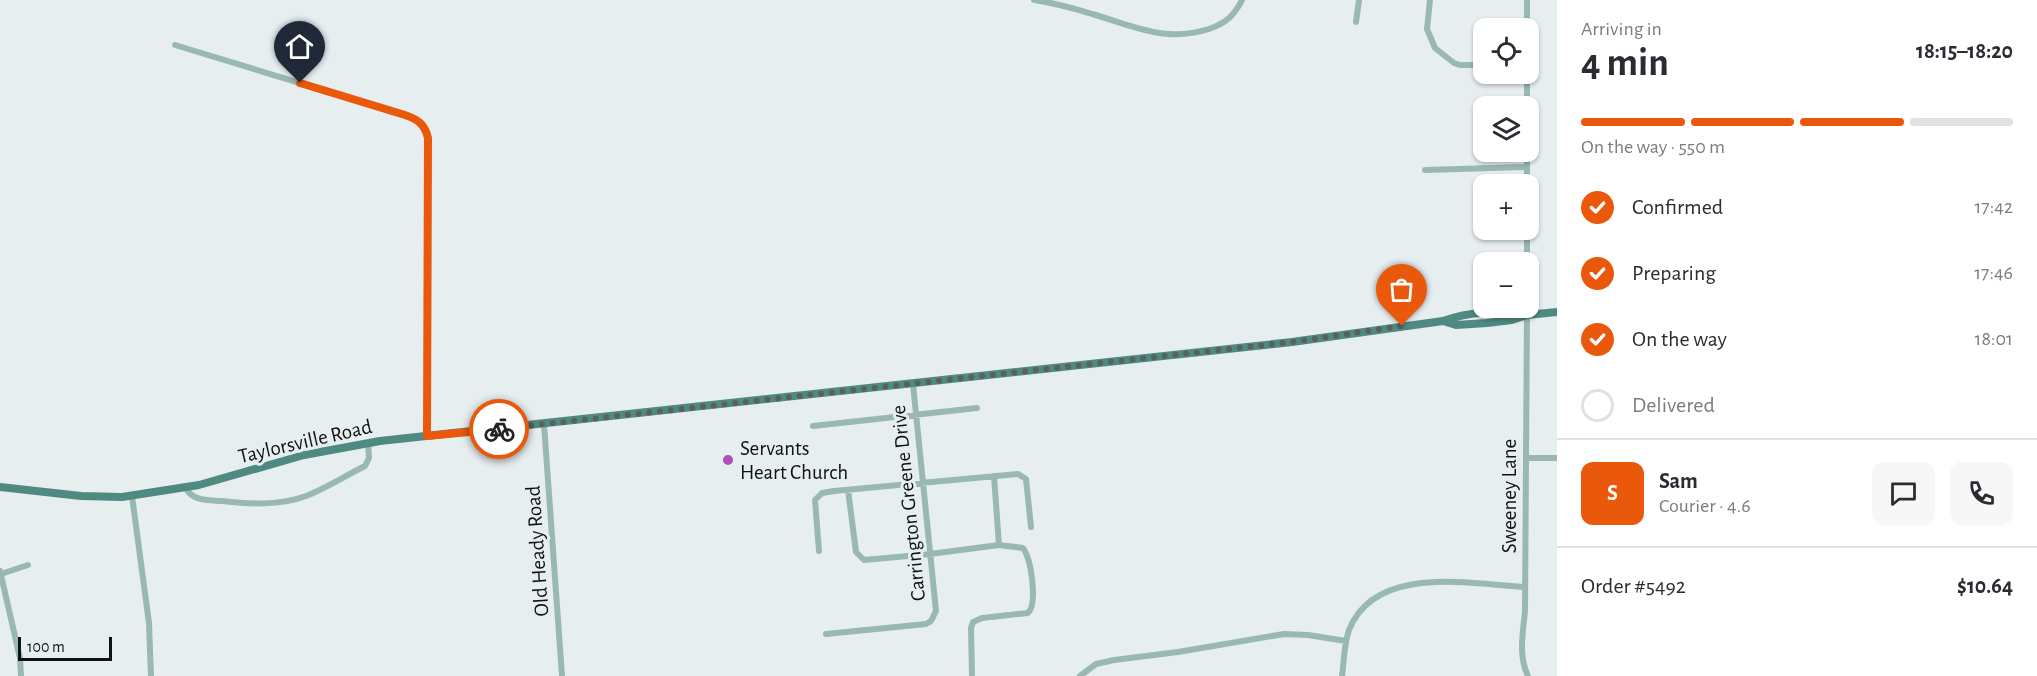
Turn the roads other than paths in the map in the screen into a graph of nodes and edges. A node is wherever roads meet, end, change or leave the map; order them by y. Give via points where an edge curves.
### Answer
1 (1034, 0) edge
2 (1242, 0) edge
3 (1359, 0) edge
4 (1430, 0) edge
5 (1527, 0) edge
6 (1527, 18) edge
7 (1356, 22) dead end
8 (175, 45) dead end
9 (1473, 66) edge
10 (1527, 162) edge
11 (1527, 167) junction
12 (1425, 170) dead end
13 (1527, 174) edge
14 (1539, 311) edge
15 (1557, 312) edge
16 (1473, 315) edge
17 (1527, 318) edge
18 (913, 384) junction
19 (977, 408) dead end
20 (916, 415) junction
21 (544, 424) junction
22 (813, 426) dead end
23 (427, 436) junction
24 (368, 443) junction
25 (1526, 458) junction
26 (1557, 458) edge
27 (994, 476) junction
28 (923, 482) junction
29 (0, 487) edge
30 (185, 487) junction
31 (848, 490) junction
32 (132, 496) junction
33 (1031, 527) dead end
34 (999, 545) junction
35 (819, 551) dead end
36 (930, 554) junction
37 (28, 565) dead end
38 (0, 572) edge
39 (1525, 586) junction
40 (826, 634) dead end
41 (1346, 641) junction
42 (21, 676) edge
43 (151, 676) edge
44 (562, 676) edge
45 (972, 676) edge
46 (1080, 676) edge
47 (1342, 676) edge
48 (1528, 676) edge

1 - 2 street via 1175,36 1226,22
3 - 7 street
4 - 9 street via 1427,29 1435,48 1454,63
5 - 6 street
8 - 23 street via 405,115 423,126 428,138
10 - 11 street
11 - 12 street
11 - 13 street
14 - 15 main road, Taylorsville Road
16 - 18 main road, Taylorsville Road via 1292,342
17 - 25 street, Sweeney Lane
18 - 20 street, Carrington Greene Drive
18 - 21 main road, Taylorsville Road
19 - 20 street
20 - 22 street
20 - 28 street, Carrington Greene Drive
21 - 23 main road, Taylorsville Road
21 - 44 street, Old Heady Road
23 - 24 main road, Taylorsville Road
24 - 30 main road, Taylorsville Road via 304,455
24 - 30 street via 369,458 364,466 307,496 288,501 257,504 201,500
25 - 26 street
25 - 39 street, Sweeney Lane
27 - 28 street
27 - 33 street via 1018,474 1026,479
27 - 34 street
28 - 31 street
28 - 36 street, Carrington Greene Drive
29 - 32 main road, Taylorsville Road via 81,496
30 - 32 main road, Taylorsville Road
31 - 35 street via 822,493 815,501
31 - 36 street via 859,556 864,560
32 - 43 street via 149,623
34 - 36 street
34 - 45 street via 1023,548 1027,554 1034,602 1028,613 973,622
36 - 40 street, Carrington Greene Drive via 936,611 931,621
37 - 38 street
38 - 42 street
39 - 41 street via 1430,583 1397,587 1360,611
39 - 48 street, Sweeney Lane via 1522,658
41 - 46 street via 1284,634 1114,660 1096,664
41 - 47 street

